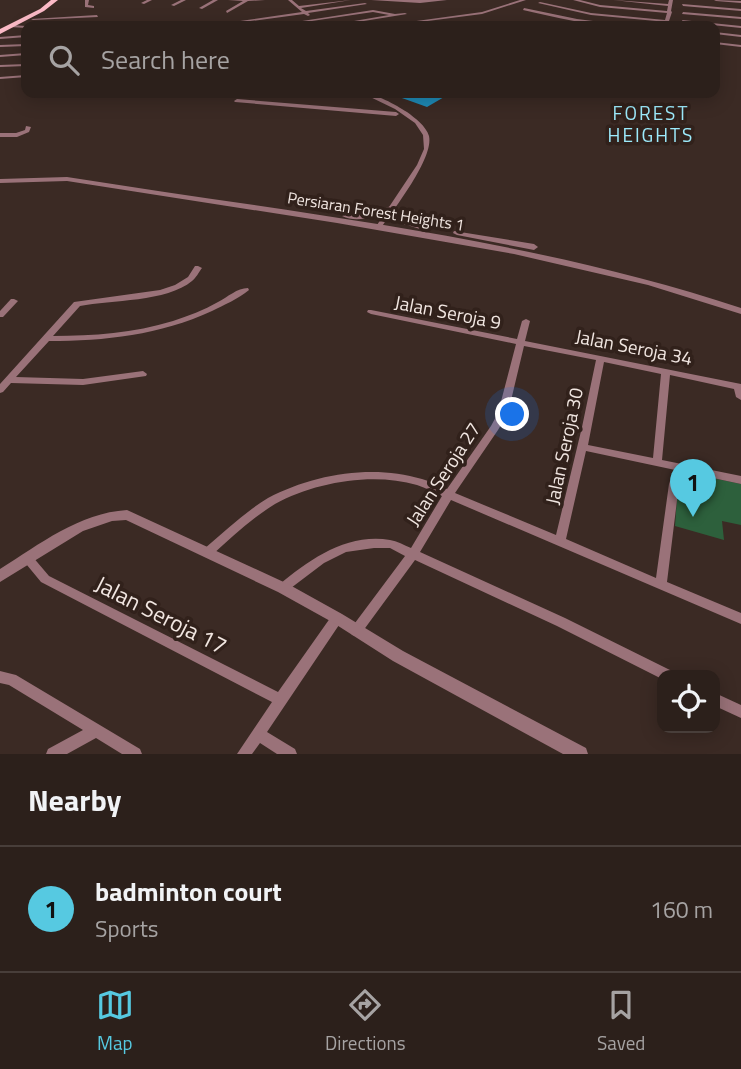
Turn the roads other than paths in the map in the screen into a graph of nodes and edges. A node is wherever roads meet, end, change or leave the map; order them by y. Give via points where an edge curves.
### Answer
1 (48, 0) edge
2 (55, 0) edge
3 (87, 0) edge
4 (150, 0) edge
5 (184, 0) edge
6 (216, 0) edge
7 (230, 0) edge
8 (263, 0) edge
9 (290, 0) edge
10 (317, 0) edge
11 (344, 0) edge
12 (351, 0) edge
13 (373, 0) edge
14 (445, 0) edge
15 (520, 0) edge
16 (547, 0) edge
17 (575, 0) edge
18 (615, 0) edge
19 (716, 0) edge
20 (246, 1) edge
21 (411, 1) edge
22 (670, 2) edge
23 (683, 2) edge
24 (741, 2) edge
25 (143, 3) dead end
26 (540, 3) junction
27 (322, 4) junction
28 (365, 4) dead end
29 (173, 5) dead end
30 (93, 7) dead end
31 (201, 8) dead end
32 (298, 8) junction
33 (741, 10) edge
34 (227, 12) dead end
35 (670, 12) junction
36 (304, 13) junction
37 (683, 13) junction
38 (405, 14) dead end
39 (394, 15) junction
40 (97, 16) dead end
41 (70, 18) junction
42 (741, 18) edge
43 (33, 19) dead end
44 (316, 20) junction
45 (577, 20) joint
46 (68, 21) edge
47 (266, 21) edge
48 (309, 21) edge
49 (320, 21) edge
50 (359, 21) edge
51 (420, 21) edge
52 (586, 21) edge
53 (683, 21) edge
54 (10, 26) junction
55 (720, 26) edge
56 (21, 27) edge
57 (741, 27) edge
58 (1, 33) edge
59 (720, 34) edge
60 (21, 35) edge
61 (741, 36) edge
62 (720, 44) edge
63 (21, 45) edge
64 (0, 46) edge
65 (741, 46) edge
66 (21, 54) edge
67 (0, 56) edge
68 (21, 65) edge
69 (0, 66) edge
70 (21, 76) edge
71 (8, 77) junction
72 (0, 78) edge
73 (0, 84) edge
74 (240, 98) edge
75 (334, 98) edge
76 (370, 98) edge
77 (327, 109) junction
78 (398, 111) junction
79 (28, 127) dead end
80 (0, 135) edge
81 (0, 179) edge
82 (391, 208) junction
83 (346, 216) junction
84 (379, 225) junction
85 (420, 227) junction
86 (198, 268) dead end
87 (245, 290) dead end
88 (14, 301) dead end
89 (741, 304) edge
90 (741, 311) edge
91 (371, 312) dead end
92 (0, 315) edge
93 (526, 321) dead end
94 (46, 338) junction
95 (520, 342) junction
96 (600, 359) junction
97 (666, 372) junction
98 (143, 374) dead end
99 (9, 380) junction
100 (740, 386) edge
101 (0, 390) edge
102 (741, 397) edge
103 (583, 447) junction
104 (657, 463) junction
105 (741, 480) edge
106 (674, 484) dead end
107 (449, 495) junction
108 (561, 541) junction
109 (208, 552) junction
110 (413, 554) junction
111 (28, 559) junction
112 (0, 576) edge
113 (661, 584) junction
114 (283, 588) junction
115 (337, 618) junction
116 (741, 619) edge
117 (356, 631) junction
118 (657, 670) edge
119 (0, 677) edge
120 (280, 700) junction
121 (720, 702) edge
122 (741, 712) edge
123 (96, 732) junction
124 (260, 735) junction
125 (53, 754) edge
126 (135, 754) edge
127 (244, 754) edge
128 (290, 754) edge
129 (580, 754) edge

1 - 58 main road
2 - 54 main road
3 - 30 street via 86,6
4 - 25 street
5 - 29 street
6 - 31 street
7 - 20 street
8 - 20 street
9 - 32 street
10 - 27 street
11 - 12 street
11 - 27 street
13 - 21 street
14 - 21 street
15 - 51 street via 482,13
16 - 26 street
17 - 35 street
18 - 22 street
19 - 24 street
20 - 34 street
22 - 35 street
23 - 33 street
23 - 37 street
26 - 35 street via 592,14 667,21
26 - 45 street via 524,9
27 - 32 street
28 - 36 street
32 - 36 street
36 - 44 street
36 - 47 street
37 - 42 street
37 - 53 street
38 - 39 street
39 - 44 street via 373,10
39 - 50 street
40 - 41 street
41 - 43 street
41 - 46 street
44 - 48 street
44 - 49 street
45 - 52 street
54 - 56 street
54 - 58 main road
55 - 57 street
58 - 60 street
59 - 61 street
62 - 65 street
63 - 64 street
66 - 67 street
68 - 69 street
70 - 71 street
71 - 72 street
71 - 73 street
74 - 77 street via 237,101
75 - 77 street
76 - 78 street
77 - 78 street
78 - 82 street via 419,122 428,141 425,156
79 - 80 street via 21,134
81 - 83 street, Persiaran Forest Heights 1 via 68,175
81 - 84 street, Persiaran Forest Heights 1 via 67,179
82 - 83 street via 367,217
82 - 84 street
82 - 85 street via 397,219
83 - 84 street, Persiaran Forest Heights 1
84 - 85 street, Persiaran Forest Heights 1
84 - 90 street, Persiaran Forest Heights 1 via 565,261
85 - 89 street, Persiaran Forest Heights 1 via 555,252
86 - 94 street via 191,279 161,291 77,304
87 - 94 street via 205,313 143,333
88 - 92 street
91 - 95 street, Jalan Seroja 9
93 - 95 street, Jalan Seroja 27
94 - 99 street
95 - 96 street, Jalan Seroja 34
95 - 107 street, Jalan Seroja 27 via 503,413
96 - 97 street, Jalan Seroja 34
96 - 103 street, Jalan Seroja 30
97 - 100 street, Jalan Seroja 34
97 - 104 street
98 - 99 street via 101,381
99 - 101 street
100 - 102 street
103 - 104 street
103 - 108 street, Jalan Seroja 30
104 - 105 street
106 - 113 street
107 - 108 street
107 - 109 street via 396,476 323,482 290,492 255,512
107 - 110 street, Jalan Seroja 27
108 - 113 street
109 - 111 street via 139,519 119,515 86,525
109 - 114 street
110 - 114 street via 391,544 367,542 341,548 313,562
110 - 117 street, Jalan Seroja 27
110 - 118 street
111 - 112 street
111 - 120 street, Jalan Seroja 17 via 45,579
113 - 116 street
114 - 115 street
115 - 117 street
115 - 120 street
117 - 129 street
119 - 123 street via 11,679
120 - 124 street
121 - 122 street
123 - 125 street
123 - 126 street
124 - 127 street
124 - 128 street

